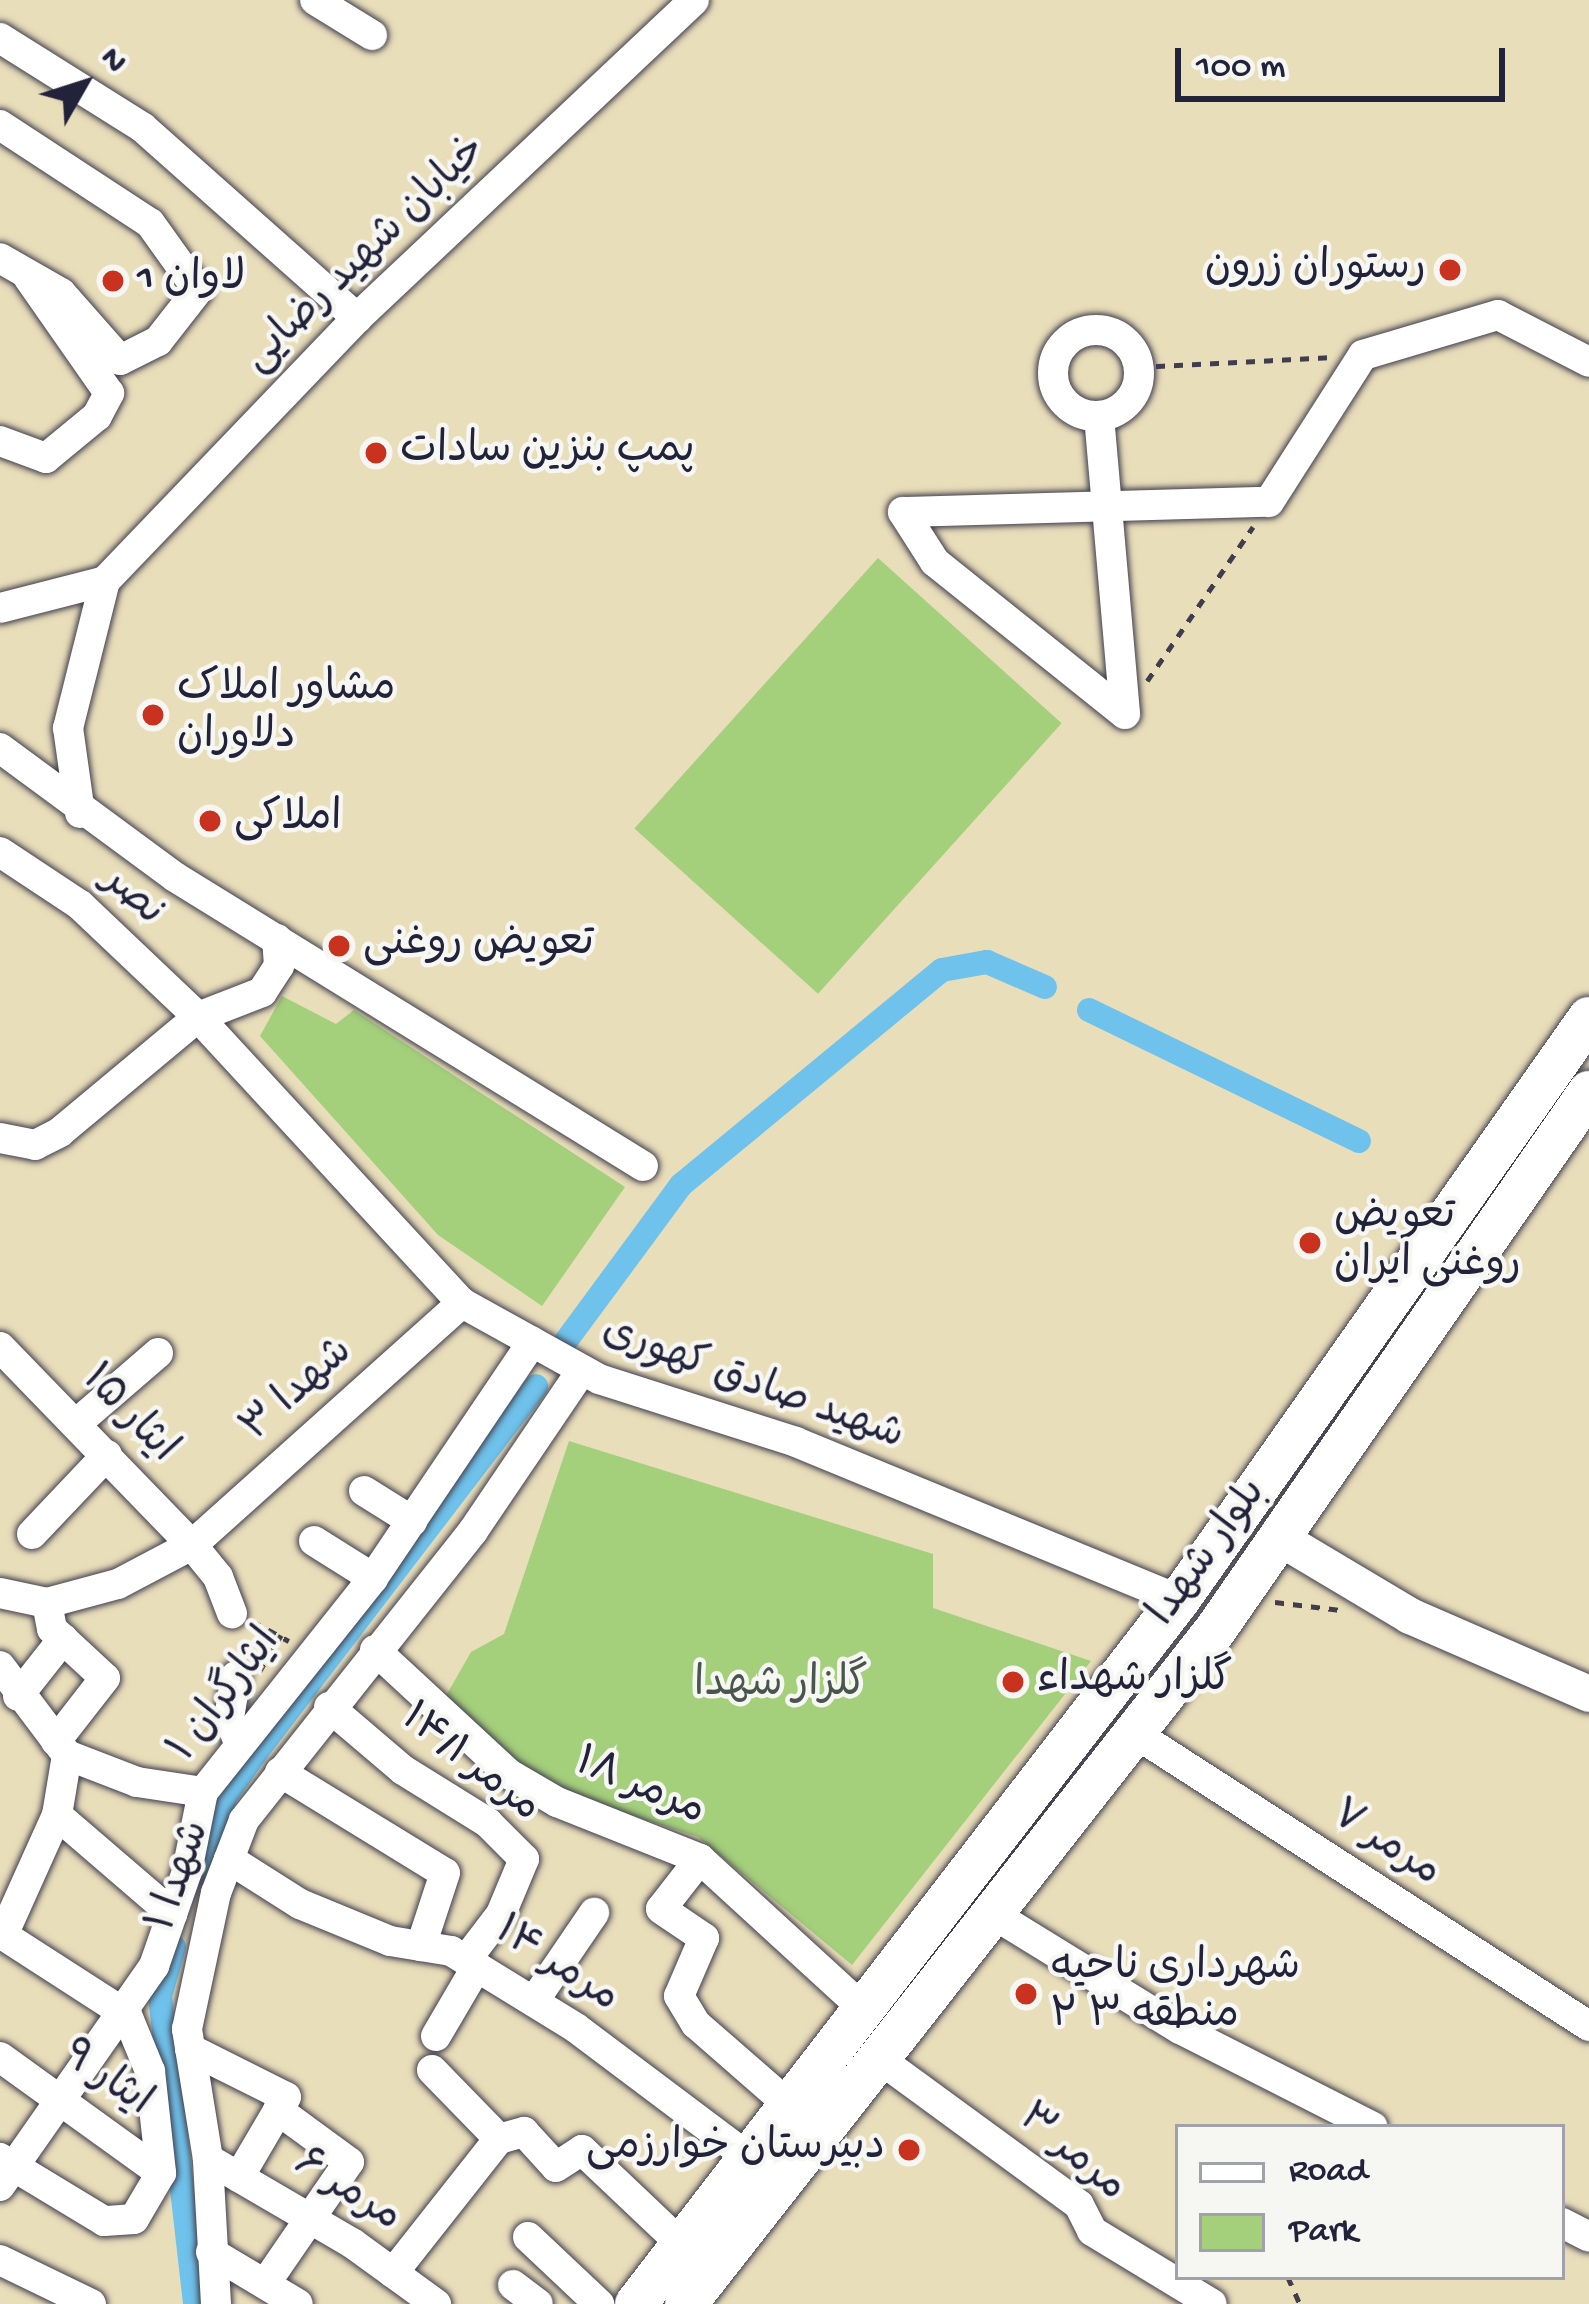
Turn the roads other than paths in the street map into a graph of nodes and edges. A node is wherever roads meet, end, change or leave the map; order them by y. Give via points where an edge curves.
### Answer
1 (315, 0) edge
2 (694, 0) edge
3 (372, 35) dead end
4 (0, 38) edge
5 (0, 124) edge
6 (0, 259) edge
7 (28, 277) junction
8 (357, 317) junction
9 (1589, 362) edge
10 (1099, 416) junction
11 (0, 441) edge
12 (1104, 501) junction
13 (105, 581) junction
14 (0, 608) edge
15 (0, 748) edge
16 (80, 813) junction
17 (0, 852) edge
18 (277, 939) junction
19 (198, 1017) junction
20 (1589, 1018) edge
21 (1589, 1092) edge
22 (0, 1138) edge
23 (644, 1166) dead end
24 (462, 1303) junction
25 (532, 1342) junction
26 (0, 1347) edge
27 (158, 1353) dead end
28 (582, 1370) junction
29 (77, 1424) junction
30 (107, 1455) junction
31 (364, 1491) dead end
32 (412, 1521) junction
33 (32, 1534) dead end
34 (1281, 1539) junction
35 (314, 1540) dead end
36 (192, 1545) junction
37 (373, 1578) junction
38 (0, 1593) edge
39 (1179, 1600) junction
40 (47, 1603) junction
41 (232, 1613) road end
42 (62, 1639) junction
43 (375, 1649) junction
44 (0, 1666) edge
45 (236, 1676) dead end
46 (1589, 1694) edge
47 (18, 1696) junction
48 (328, 1707) junction
49 (1136, 1734) junction
50 (240, 1745) junction
51 (62, 1748) junction
52 (280, 1772) junction
53 (203, 1792) junction
54 (57, 1815) junction
55 (229, 1859) junction
56 (700, 1859) junction
57 (594, 1913) dead end
58 (172, 1914) junction
59 (993, 1915) junction
60 (2, 1935) edge
61 (421, 1946) junction
62 (472, 1963) junction
63 (534, 2001) junction
64 (866, 2011) junction
65 (127, 2015) junction
66 (1589, 2026) edge
67 (436, 2036) dead end
68 (190, 2049) junction
69 (0, 2057) edge
70 (881, 2060) junction
71 (432, 2069) dead end
72 (58, 2102) junction
73 (790, 2106) junction
74 (278, 2110) junction
75 (1367, 2124) edge
76 (499, 2139) junction
77 (749, 2158) junction
78 (208, 2159) junction
79 (4, 2171) edge
80 (161, 2173) junction
81 (239, 2177) junction
82 (306, 2216) junction
83 (528, 2237) dead end
84 (682, 2245) junction
85 (211, 2252) junction
86 (0, 2260) edge
87 (393, 2272) junction
88 (265, 2284) junction
89 (91, 2304) edge
90 (215, 2304) edge
91 (298, 2304) edge
92 (436, 2304) edge
93 (599, 2304) edge
94 (636, 2304) edge
95 (686, 2304) edge
96 (1212, 2304) edge

1 - 3 street
2 - 8 street, خیابان شهید رضایی
4 - 8 street via 142,127
5 - 7 street via 150,223 198,290 158,341 119,361 61,293
6 - 7 street
7 - 11 street via 110,393 97,416 46,458
8 - 13 street, خیابان شهید رضایی
9 - 12 street via 1498,315 1363,355 1269,502
10 - 10 street via 1072,409 1055,387 1062,346 1086,331 1114,334 1138,367 1125,405
10 - 12 street
12 - 12 street via 903,512 935,562 1125,714
13 - 14 street
13 - 16 street, خیابان شهید رضایی via 68,728
15 - 16 street
16 - 18 street
17 - 19 street, نصر via 80,905
18 - 19 street via 279,966 262,992
18 - 23 street
19 - 22 street via 60,1132 35,1145
19 - 24 street, شهید صادق کهوری
20 - 39 highway, بلوار شهدا
21 - 34 highway, بلوار شهدا
24 - 25 street, شهید صادق کهوری
24 - 36 street, شهدا ۳
25 - 28 street, شهید صادق کهوری
25 - 32 street, ایثارگران ۱
26 - 29 street, ایثار ۱۵
27 - 29 street
28 - 39 street, شهید صادق کهوری via 796,1442
28 - 43 street, شهدا ۱ via 473,1531
29 - 30 street, ایثار ۱۵
30 - 33 street
30 - 36 street, ایثار ۱۵
31 - 32 street
32 - 37 street, ایثارگران ۱
34 - 46 main road via 1410,1616
34 - 49 highway, بلوار شهدا
35 - 37 street
36 - 40 street, شهدا ۳ via 118,1584
36 - 41 street, ایثار ۱۵ via 218,1577
37 - 50 street, ایثارگران ۱
38 - 40 street
39 - 64 highway, بلوار شهدا
40 - 42 street
42 - 47 street
42 - 51 street via 105,1678
43 - 48 street, شهدا ۱
43 - 56 street, مرمر ۱۸ via 509,1774 556,1802
44 - 47 street
45 - 50 street via 229,1718
47 - 51 street
48 - 52 street, شهدا ۱
48 - 62 street, مرمر ۱۴/۱ via 403,1770 488,1823 524,1859
49 - 59 highway, بلوار شهدا
49 - 66 street, مرمر ۷
50 - 53 street, ایثارگران ۱
51 - 53 street via 137,1782
51 - 54 street
52 - 55 street, شهدا ۱ via 244,1820
52 - 61 street via 446,1873
53 - 58 street, ایثارگران ۱
54 - 58 street
54 - 60 street
55 - 61 street, مرمر ۱۴ via 300,1904
55 - 68 street, شهدا ۱ via 198,1961
56 - 64 street, مرمر ۱۸
56 - 73 street via 661,1909 704,1938 679,1996 696,2024
57 - 63 street
58 - 65 street, ایثارگران ۱
59 - 70 highway, بلوار شهدا
59 - 75 street via 1180,2029
60 - 65 street
61 - 62 street, مرمر ۱۴
62 - 63 street, مرمر ۱۴
62 - 67 street
63 - 77 street, مرمر ۱۴
64 - 73 highway, بلوار شهدا
65 - 72 street, ایثارگران ۱
65 - 80 street via 150,2071
68 - 74 street via 286,2097
68 - 78 street, شهدا ۱
69 - 72 street, ایثار ۹
70 - 95 highway, بلوار شهدا
70 - 96 street, مرمر ۳ via 1079,2205 1092,2231
71 - 76 street
72 - 79 street, ایثارگران ۱
72 - 80 street, ایثار ۹
73 - 77 highway, بلوار شهدا
74 - 81 street
74 - 82 street via 349,2162
76 - 84 street via 524,2132 556,2168 582,2150
76 - 87 street
77 - 84 highway, بلوار شهدا
78 - 81 street, مرمر ۶
78 - 85 street, شهدا ۱
79 - 80 street via 104,2222 134,2219
81 - 82 street, مرمر ۶
82 - 87 street, مرمر ۶
82 - 88 street
83 - 93 street
84 - 94 highway, بلوار شهدا
85 - 88 street
85 - 90 street, شهدا ۱
86 - 89 street
87 - 92 street, مرمر ۶
88 - 91 street

